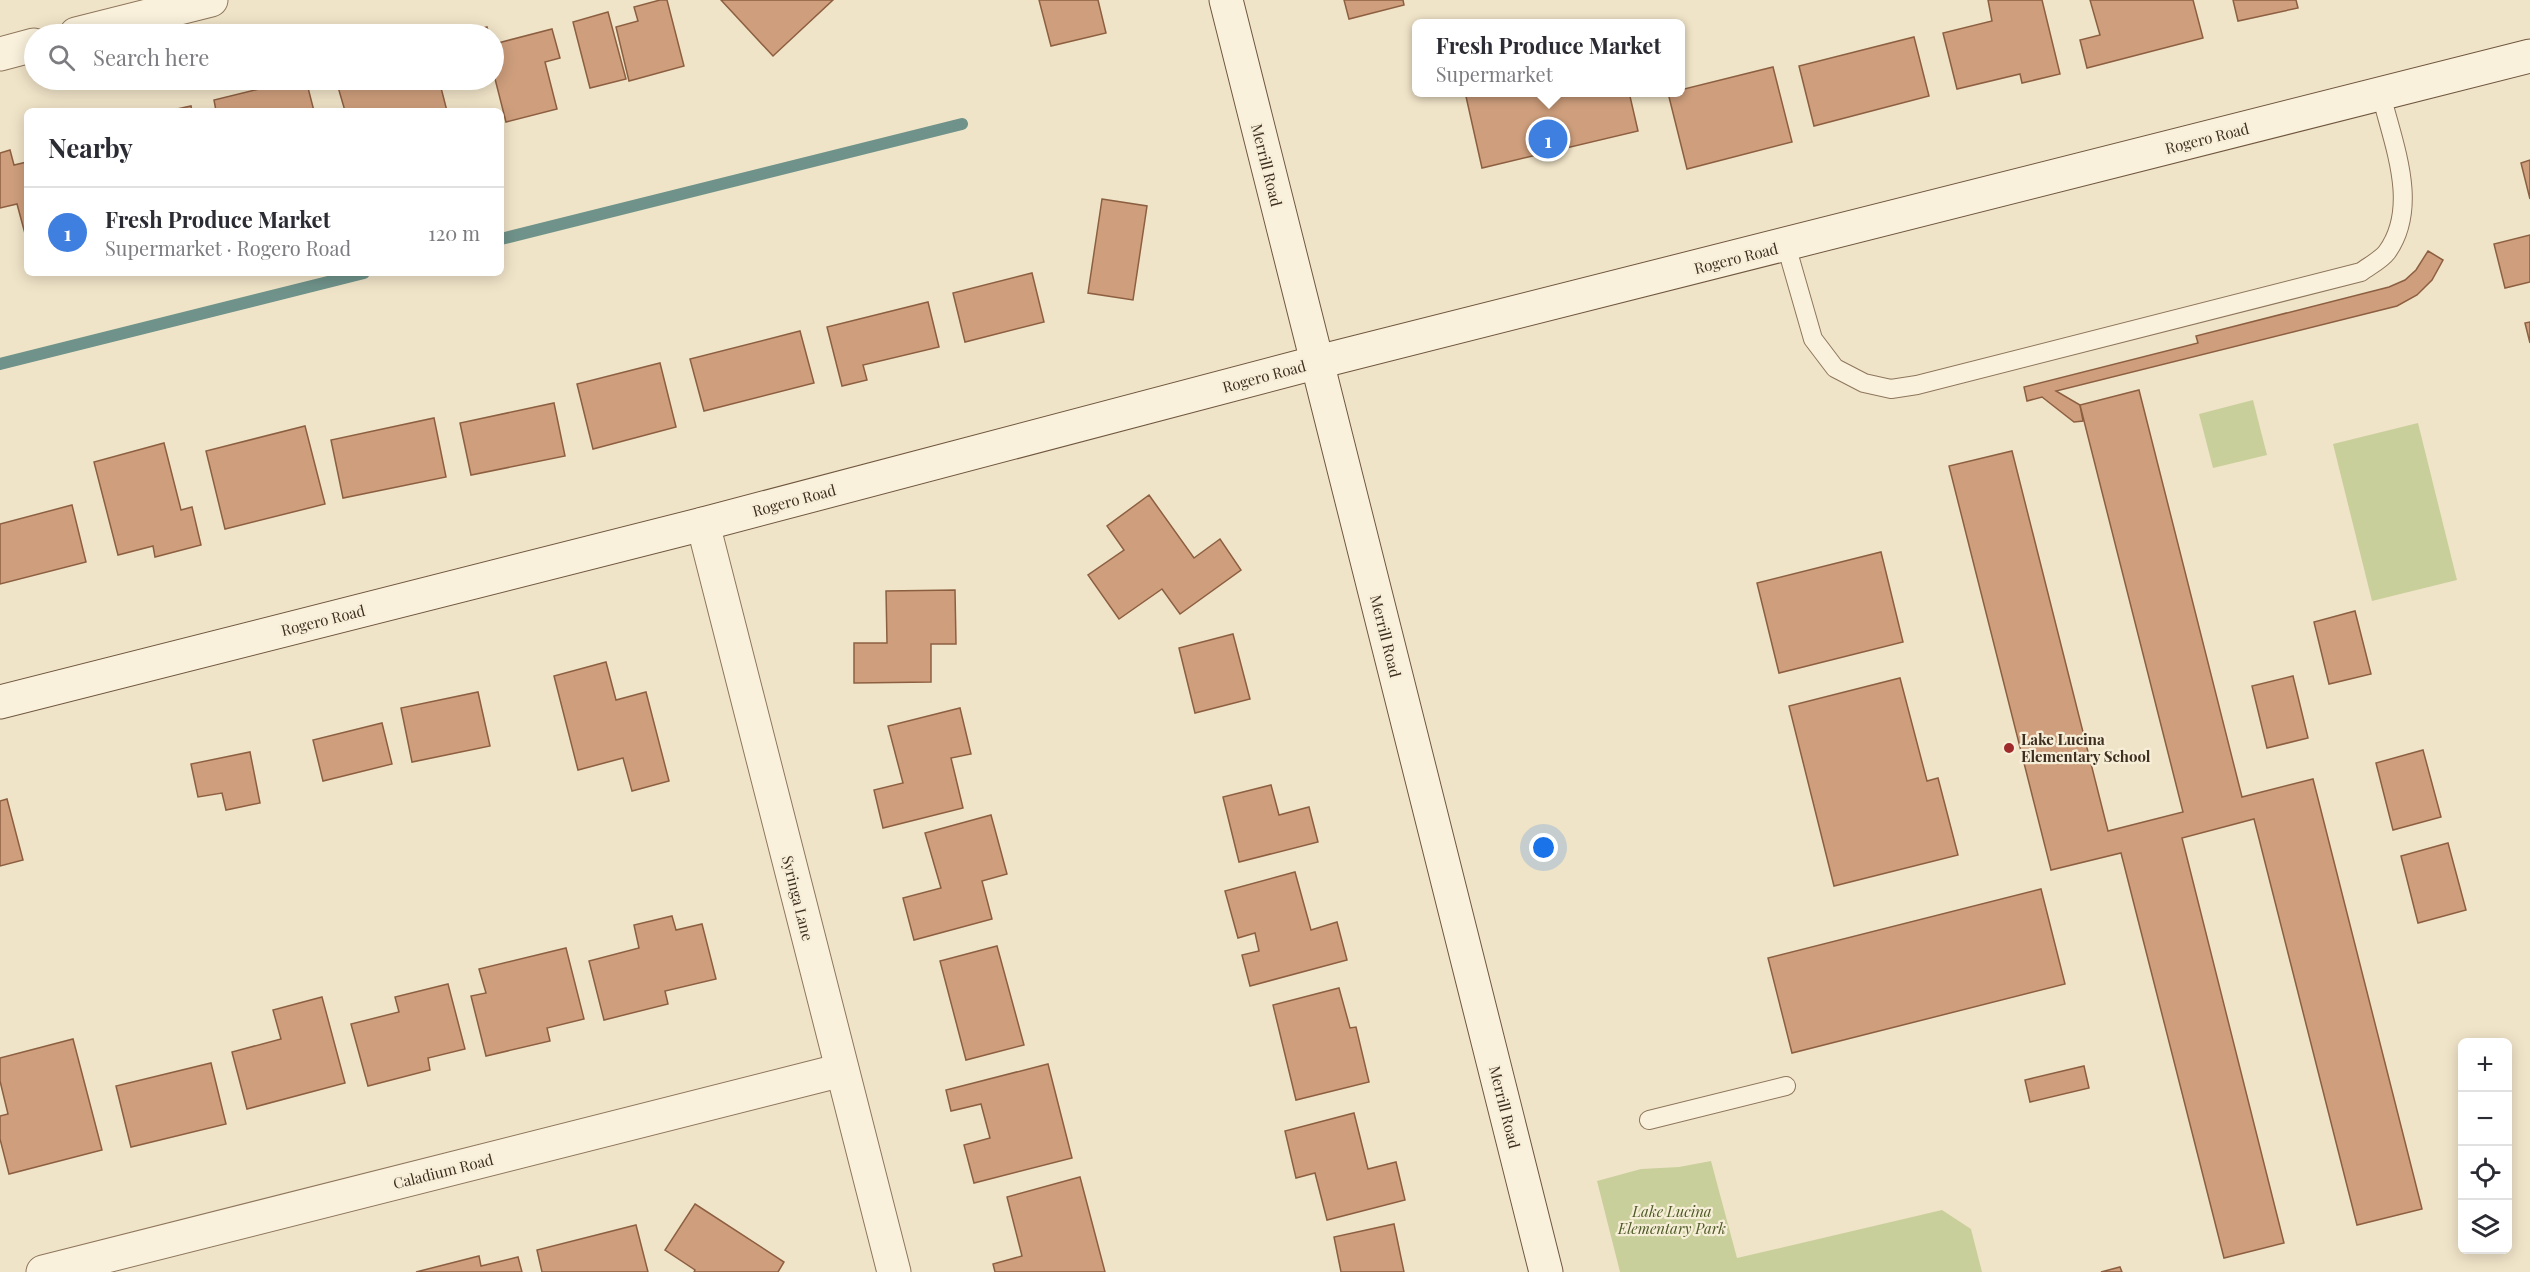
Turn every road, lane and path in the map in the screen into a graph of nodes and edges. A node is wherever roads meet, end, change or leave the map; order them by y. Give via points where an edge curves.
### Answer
1 (211, 0) edge
2 (1226, 0) edge
3 (116, 24) edge
4 (24, 48) edge
5 (0, 54) edge
6 (2530, 56) edge
7 (2381, 94) junction
8 (1786, 245) junction
9 (1318, 362) junction
10 (703, 524) junction
11 (0, 702) edge
12 (842, 1070) junction
13 (1786, 1086) dead end
14 (1649, 1120) dead end
15 (43, 1272) edge
16 (894, 1272) edge
17 (1546, 1272) edge

1 - 3 street
2 - 9 street, Merrill Road
4 - 5 street
6 - 7 street, Rogero Road
7 - 8 street, Rogero Road
7 - 8 lane via 2403,199 2401,226 2386,254 2370,266 2361,272 2020,359 1917,385 1890,389 1864,383 1835,368 1813,339
8 - 9 street, Rogero Road
9 - 10 street, Rogero Road
9 - 17 street, Merrill Road
10 - 11 street, Rogero Road
10 - 12 street, Syringa Lane
12 - 15 street, Caladium Road
12 - 16 street, Syringa Lane
13 - 14 lane

